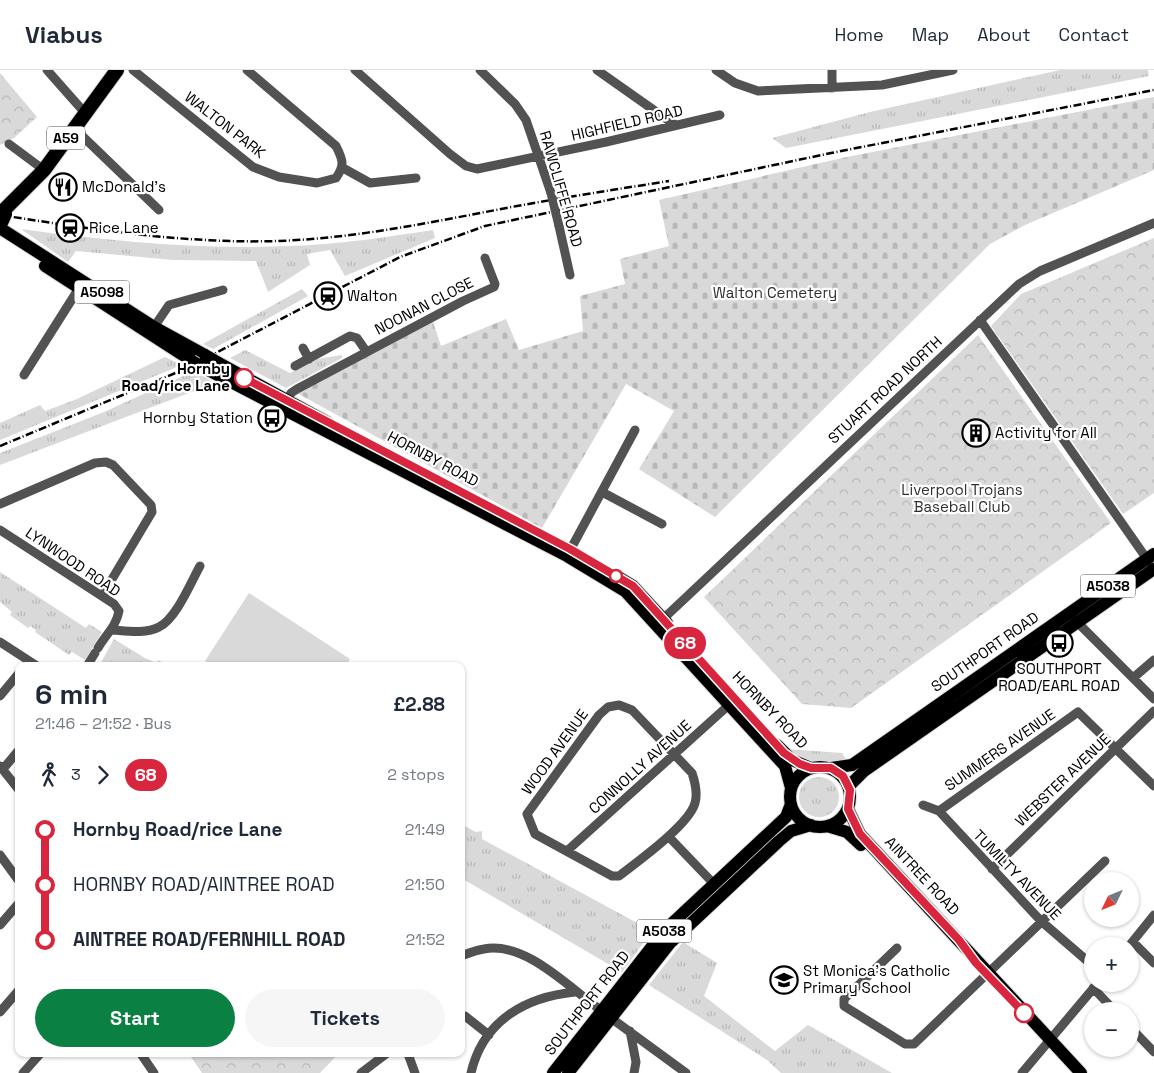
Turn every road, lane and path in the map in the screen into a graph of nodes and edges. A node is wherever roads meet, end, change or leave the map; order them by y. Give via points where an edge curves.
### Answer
1 (47, 70) edge
2 (117, 70) edge
3 (133, 70) edge
4 (247, 70) edge
5 (355, 70) edge
6 (480, 70) edge
7 (598, 70) edge
8 (716, 70) edge
9 (832, 70) edge
10 (953, 70) edge
11 (727, 73) edge
12 (832, 88) junction
13 (85, 113) junction
14 (720, 115) dead end
15 (674, 125) junction
16 (74, 128) junction
17 (9, 144) dead end
18 (540, 157) junction
19 (343, 168) junction
20 (44, 170) junction
21 (416, 178) dead end
22 (159, 210) dead end
23 (2, 218) edge
24 (1154, 223) edge
25 (0, 237) edge
26 (485, 258) dead end
27 (570, 275) dead end
28 (81, 284) junction
29 (223, 290) dead end
30 (980, 320) junction
31 (154, 327) junction
32 (303, 348) dead end
33 (366, 351) junction
34 (309, 359) junction
35 (205, 362) junction
36 (295, 366) dead end
37 (24, 375) dead end
38 (285, 405) junction
39 (635, 430) dead end
40 (602, 492) junction
41 (0, 504) edge
42 (662, 524) dead end
43 (0, 530) edge
44 (569, 553) junction
45 (1152, 563) edge
46 (200, 566) dead end
47 (102, 596) junction
48 (663, 618) junction
49 (1073, 618) junction
50 (109, 632) junction
51 (0, 642) edge
52 (1154, 660) edge
53 (27, 662) edge
54 (90, 662) edge
55 (15, 678) edge
56 (1133, 678) junction
57 (0, 696) edge
58 (1154, 699) edge
59 (730, 704) junction
60 (1154, 710) edge
61 (1115, 749) junction
62 (15, 754) edge
63 (674, 755) junction
64 (2, 768) edge
65 (811, 768) junction
66 (831, 768) junction
67 (15, 785) edge
68 (849, 786) junction
69 (1154, 786) edge
70 (791, 788) junction
71 (791, 804) junction
72 (923, 804) dead end
73 (848, 809) junction
74 (938, 811) junction
75 (811, 825) junction
76 (827, 826) junction
77 (668, 837) junction
78 (568, 850) junction
79 (0, 855) edge
80 (1105, 861) dead end
81 (992, 869) junction
82 (15, 876) edge
83 (714, 884) junction
84 (15, 907) edge
85 (1154, 915) edge
86 (1041, 921) junction
87 (0, 925) edge
88 (1137, 937) edge
89 (897, 948) dead end
90 (1139, 951) edge
91 (465, 955) edge
92 (1084, 958) edge
93 (976, 963) junction
94 (1154, 963) edge
95 (987, 974) junction
96 (575, 992) junction
97 (1090, 992) edge
98 (1100, 992) edge
99 (15, 995) edge
100 (1108, 1002) edge
101 (0, 1012) edge
102 (606, 1015) junction
103 (465, 1016) dead end
104 (630, 1031) junction
105 (489, 1035) junction
106 (1139, 1036) edge
107 (1049, 1040) junction
108 (1154, 1052) edge
109 (37, 1057) edge
110 (143, 1057) edge
111 (382, 1057) edge
112 (409, 1057) edge
113 (23, 1073) edge
114 (154, 1073) edge
115 (361, 1073) edge
116 (415, 1073) edge
117 (471, 1073) edge
118 (553, 1073) edge
119 (568, 1073) edge
120 (634, 1073) edge
121 (686, 1073) edge
122 (1022, 1073) edge
123 (1081, 1073) edge

1 - 13 street
2 - 13 highway, A59
3 - 19 street, WALTON PARK via 253,166 279,177 317,183 336,178
4 - 19 street via 336,146 344,160
5 - 18 street, HIGHFIELD ROAD via 466,166 477,169
6 - 18 street, RAWCLIFFE ROAD via 516,104 526,120
7 - 15 street
8 - 11 street
9 - 12 street
10 - 12 street via 882,85
11 - 12 street via 746,88 758,91
13 - 16 highway, A59
14 - 15 street, HIGHFIELD ROAD
15 - 18 street, HIGHFIELD ROAD
16 - 20 highway, A59
16 - 22 street
17 - 20 street
18 - 27 street, RAWCLIFFE ROAD, bridge
19 - 21 street via 370,183
20 - 23 highway, A59
23 - 28 main road, HORNBY ROAD / A5098
24 - 30 street, STUART ROAD NORTH via 1040,271 1019,284
25 - 28 main road, HORNBY ROAD / A5098
26 - 33 street, NOONAN CLOSE via 494,287
28 - 31 main road, HORNBY ROAD / A5098
28 - 35 main road, HORNBY ROAD / A5098, bridge via 192,361
28 - 37 street
29 - 31 street via 170,304
30 - 45 street
30 - 48 street, STUART ROAD NORTH
31 - 35 main road, HORNBY ROAD / A5098
32 - 34 street
33 - 34 street, NOONAN CLOSE via 357,338 350,336
33 - 38 street, NOONAN CLOSE via 297,389
34 - 36 street, NOONAN CLOSE
35 - 38 main road, HORNBY ROAD / A5098
35 - 38 main road, HORNBY ROAD / A5098, bridge via 217,362
38 - 44 main road, HORNBY ROAD / A5098
39 - 40 street
40 - 42 street
40 - 44 street
41 - 47 street via 95,462 113,465 151,504 152,512
43 - 47 street, LYNWOOD ROAD
44 - 48 main road, HORNBY ROAD / A5098 via 633,586
44 - 59 main road, HORNBY ROAD / A5098 via 625,591
45 - 49 main road, SOUTHPORT ROAD / A5038
46 - 50 street via 171,618 159,628
47 - 50 street, LYNWOOD ROAD via 119,611
48 - 65 main road, HORNBY ROAD / A5098 via 784,753
49 - 56 street
49 - 66 main road, SOUTHPORT ROAD / A5038 via 852,765
49 - 68 main road, SOUTHPORT ROAD / A5038
50 - 54 street, LYNWOOD ROAD
51 - 53 street
52 - 56 street
55 - 57 street
56 - 58 street
59 - 63 street, CONNOLLY AVENUE
59 - 70 main road, A5098 via 785,766
60 - 61 street, WEBSTER AVENUE
61 - 69 street
61 - 74 street, SUMMERS AVENUE via 1078,712
61 - 81 street, WEBSTER AVENUE
62 - 64 street
63 - 77 street via 692,772 696,798 695,806
63 - 78 street, CONNOLLY AVENUE
63 - 78 street, WOOD AVENUE via 632,710 619,705 608,706 599,714 527,814 535,834
64 - 67 street
65 - 66 main road, A5038
65 - 70 main road via 799,775
66 - 68 main road via 843,776
68 - 73 main road
70 - 71 main road
71 - 75 main road via 799,818
71 - 83 main road, SOUTHPORT ROAD / A5038 via 786,817
72 - 74 street, TUMILTY AVENUE
73 - 76 main road via 837,822
73 - 93 main road, AINTREE ROAD via 860,834 959,940
74 - 81 street, TUMILTY AVENUE
75 - 76 main road, A5038
75 - 102 main road, SOUTHPORT ROAD / A5038 via 791,831 699,915
76 - 93 main road, AINTREE ROAD via 847,832 856,839 953,944
77 - 78 street via 619,876 612,876
77 - 83 street
79 - 82 street
80 - 86 street
81 - 86 street, TUMILTY AVENUE
83 - 102 main road, SOUTHPORT ROAD / A5038 via 665,930
84 - 87 street
85 - 88 street
86 - 92 street, TUMILTY AVENUE
86 - 95 street
89 - 95 street via 844,999 844,1006 905,1044 914,1044
90 - 94 street
91 - 96 street via 485,948 506,950 535,960
93 - 95 main road, AINTREE ROAD
95 - 107 main road, AINTREE ROAD
96 - 102 street
96 - 105 street via 540,998 514,1009
97 - 107 street
98 - 100 street
99 - 101 street
102 - 104 street
102 - 118 main road, SOUTHPORT ROAD / A5038
102 - 119 main road, SOUTHPORT ROAD / A5038
103 - 105 street
104 - 120 street via 636,1062
104 - 121 street
105 - 117 street via 475,1054
106 - 108 street
107 - 122 street
107 - 123 main road, AINTREE ROAD
109 - 113 street
110 - 114 street
111 - 115 street
112 - 116 street

